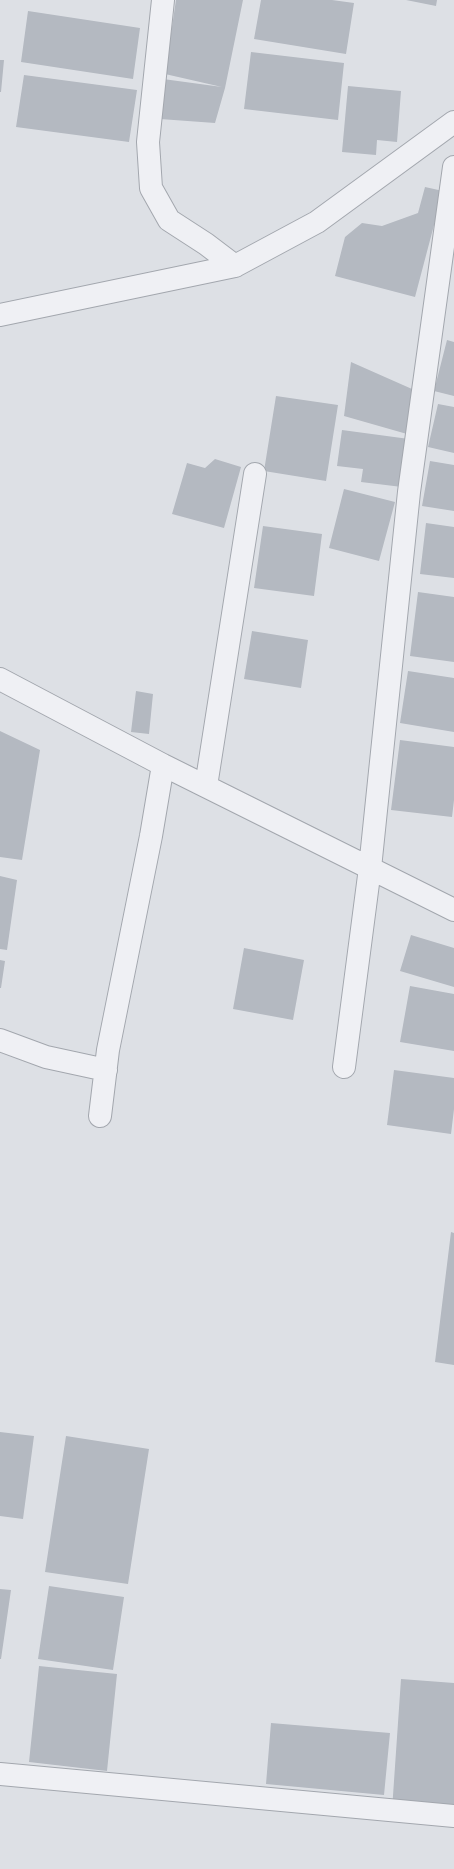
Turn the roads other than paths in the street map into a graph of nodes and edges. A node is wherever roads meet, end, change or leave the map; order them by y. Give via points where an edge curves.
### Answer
1 (163, 0) edge
2 (454, 122) edge
3 (454, 167) edge
4 (234, 266) junction
5 (0, 315) edge
6 (255, 474) dead end
7 (0, 679) edge
8 (163, 765) junction
9 (206, 786) junction
10 (370, 868) junction
11 (454, 910) edge
12 (0, 1040) edge
13 (344, 1067) dead end
14 (106, 1070) junction
15 (100, 1116) dead end
16 (0, 1774) edge
17 (454, 1816) edge

1 - 4 street via 148,142 151,188 168,220 206,244
2 - 4 street via 317,222
3 - 10 street via 409,492
4 - 5 street
6 - 9 street
7 - 8 street
8 - 9 street
8 - 14 street
9 - 10 street
10 - 11 street
10 - 13 street
12 - 14 street via 46,1057
14 - 15 street
16 - 17 street

